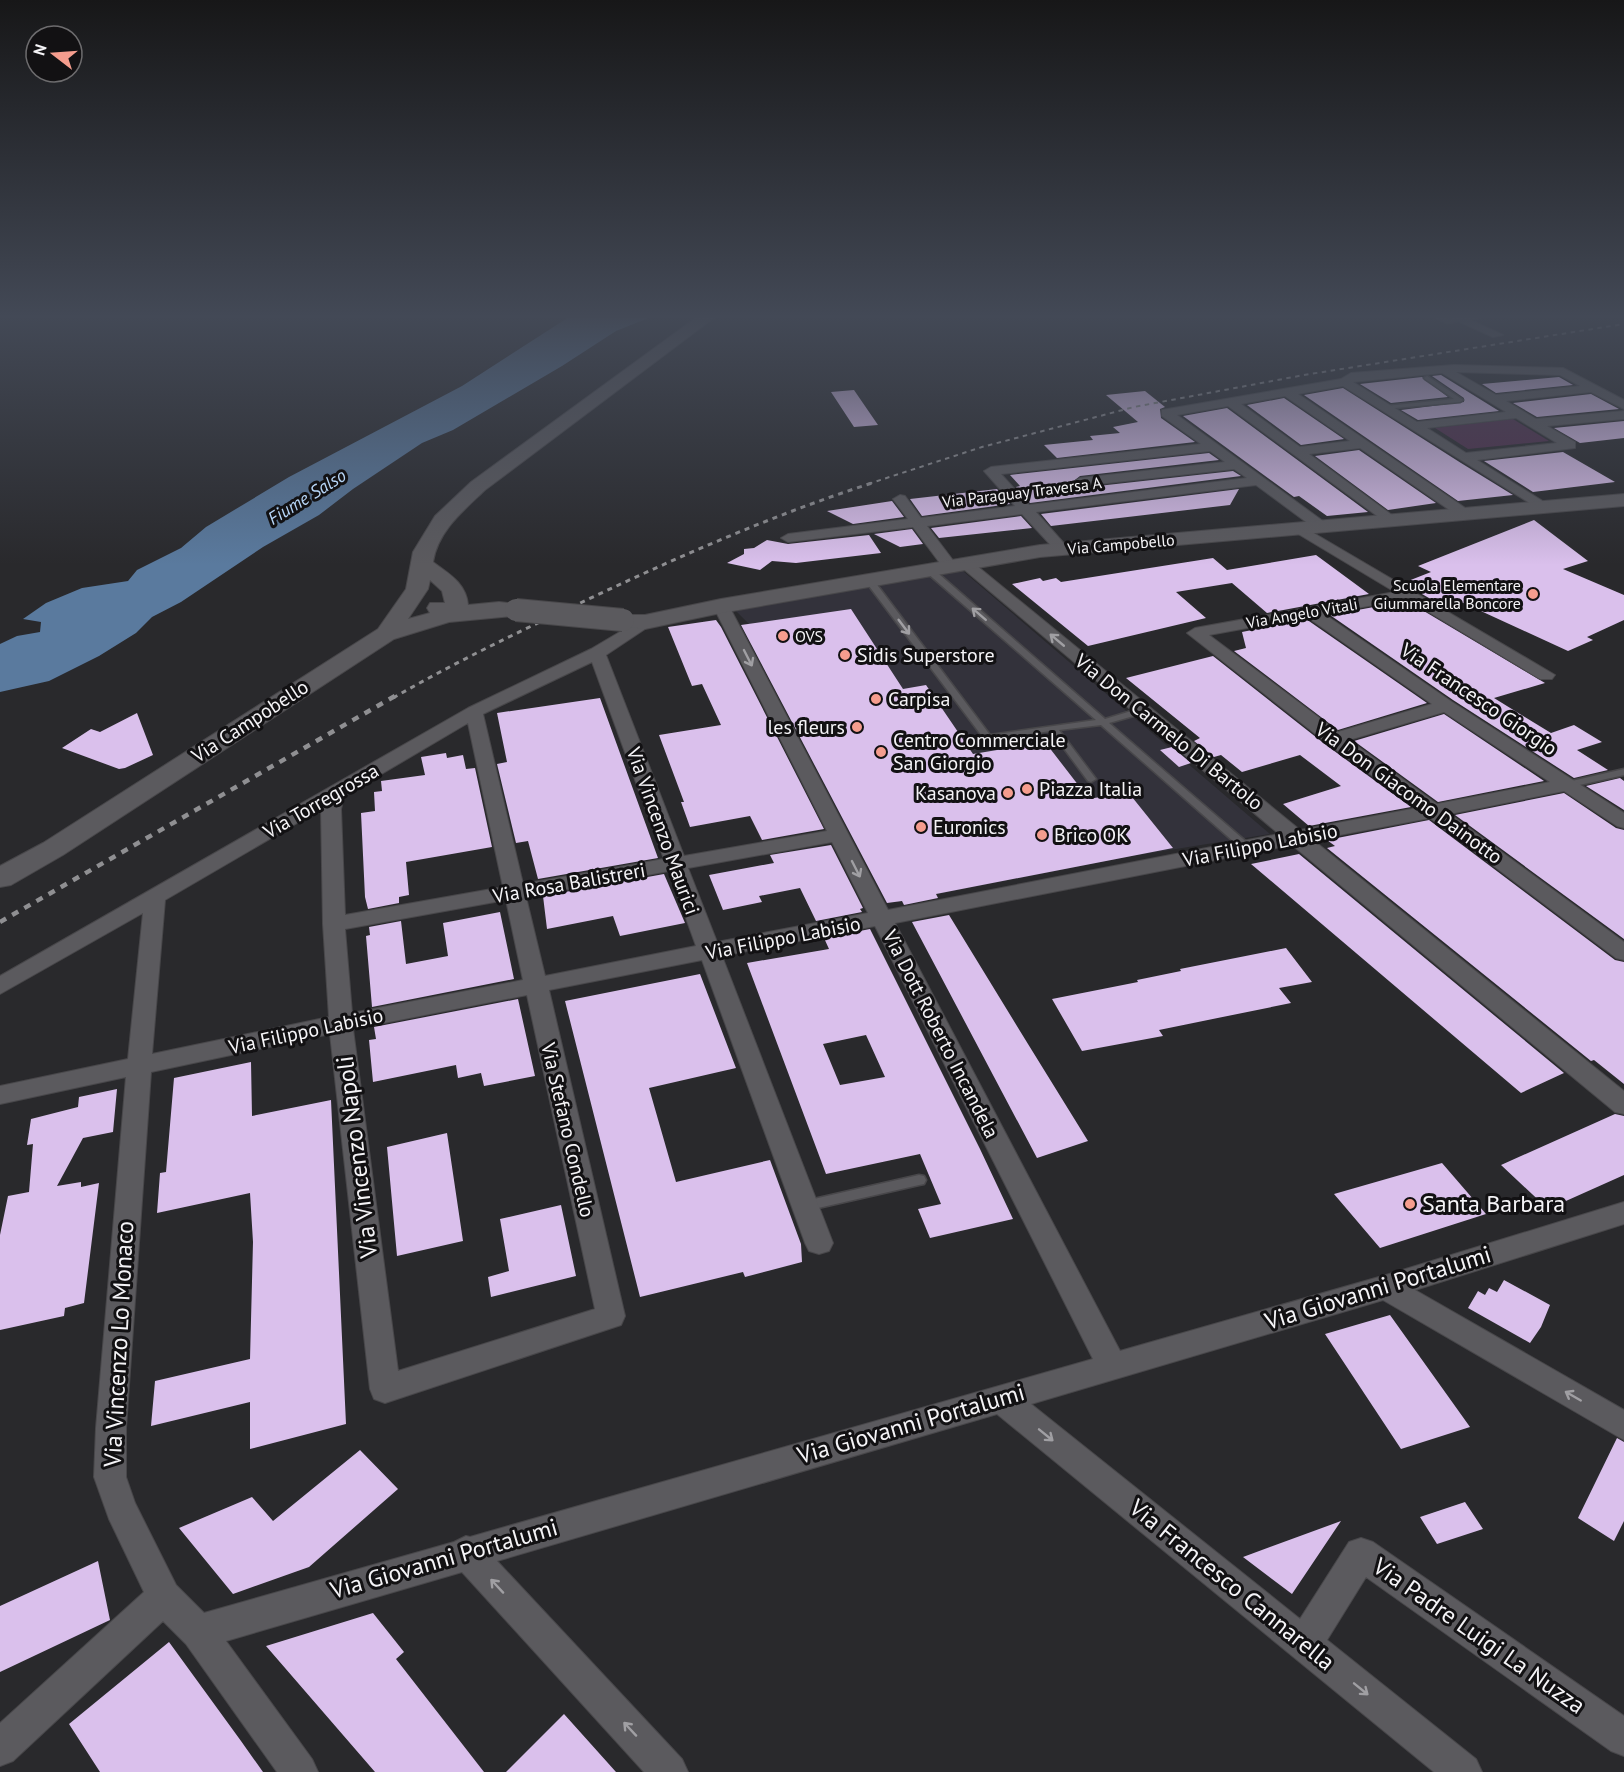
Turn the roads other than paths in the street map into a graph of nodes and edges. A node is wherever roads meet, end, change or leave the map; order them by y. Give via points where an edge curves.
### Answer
1 (595, 400) edge
2 (1237, 400) edge
3 (1298, 400) edge
4 (1373, 400) edge
5 (1460, 400) edge
6 (1493, 400) edge
7 (1229, 401) junction
8 (1623, 406) edge
9 (1386, 408) junction
10 (1518, 414) junction
11 (1534, 423) junction
12 (1415, 426) junction
13 (1363, 444) junction
14 (1212, 447) junction
15 (1297, 451) junction
16 (1464, 457) junction
17 (1237, 465) junction
18 (1259, 481) junction
19 (1080, 482) dead end
20 (900, 500) dead end
21 (1624, 500) edge
22 (1544, 508) junction
23 (1026, 509) junction
24 (1466, 515) junction
25 (1393, 521) junction
26 (917, 522) junction
27 (1322, 527) junction
28 (1300, 529) junction
29 (788, 538) dead end
30 (1062, 549) junction
31 (423, 565) junction
32 (948, 567) junction
33 (869, 580) junction
34 (455, 588) junction
35 (417, 590) junction
36 (1410, 594) junction
37 (721, 606) junction
38 (509, 609) junction
39 (1310, 612) junction
40 (455, 614) junction
41 (634, 621) junction
42 (1195, 633) joint
43 (386, 634) junction
44 (597, 653) junction
45 (1546, 675) dead end
46 (1446, 706) junction
47 (1142, 711) junction
48 (474, 712) junction
49 (1102, 722) junction
50 (1053, 728) junction
51 (1333, 739) junction
52 (1624, 772) edge
53 (1091, 779) dead end
54 (1566, 785) junction
55 (334, 795) junction
56 (1436, 810) junction
57 (1624, 822) edge
58 (839, 835) junction
59 (1297, 837) junction
60 (1246, 847) junction
61 (675, 864) junction
62 (0, 878) edge
63 (514, 892) junction
64 (155, 896) junction
65 (882, 919) junction
66 (334, 924) junction
67 (708, 952) junction
68 (1624, 953) edge
69 (0, 986) edge
70 (535, 986) junction
71 (341, 1023) junction
72 (139, 1066) junction
73 (0, 1095) edge
74 (1624, 1105) edge
75 (919, 1180) dead end
76 (805, 1206) junction
77 (1624, 1214) edge
78 (819, 1243) dead end
79 (1386, 1287) junction
80 (1112, 1366) junction
81 (385, 1389) joint
82 (1001, 1398) junction
83 (1624, 1426) edge
84 (466, 1552) junction
85 (165, 1597) junction
86 (198, 1632) junction
87 (1305, 1643) junction
88 (1624, 1738) edge
89 (0, 1748) edge
90 (299, 1772) edge
91 (669, 1772) edge
92 (1463, 1772) edge

1 - 31 main road via 478,486 442,520 429,539
2 - 7 street
3 - 13 street
4 - 9 street
5 - 9 lane
6 - 10 street
7 - 14 street via 1166,413
7 - 15 street
8 - 11 street
9 - 12 street
10 - 11 street
10 - 12 street
11 - 16 street via 1570,445
12 - 16 street
13 - 15 street
13 - 24 street
14 - 17 street
14 - 23 street via 991,471
15 - 25 street
16 - 22 street
17 - 18 street
17 - 19 street
18 - 23 street, Via Paraguay Traversa A
18 - 27 street
20 - 26 street, Via Don Carmelo Di Bartolo
21 - 22 main road, Via Campobello
22 - 24 main road, Via Campobello
23 - 26 street, Via Paraguay Traversa A
23 - 30 street
24 - 25 main road, Via Campobello
25 - 27 main road, Via Campobello
26 - 29 street, Via Paraguay Traversa A
26 - 32 street, Via Don Carmelo Di Bartolo
27 - 28 main road, Via Campobello
28 - 30 main road, Via Campobello
28 - 36 street
30 - 32 main road, Via Campobello
31 - 34 main road
31 - 35 main road
32 - 33 main road, Via Campobello
47 -> 32 street, Via Don Carmelo Di Bartolo
49 -> 32 lane
33 - 37 main road, Via Campobello
33 -> 50 lane via 988,738
34 - 38 main road
34 - 40 main road
35 - 40 main road via 427,603
35 - 43 main road
36 - 39 street, Via Angelo Vitali
36 - 45 street
37 - 41 main road, Via Campobello
37 -> 58 street, Via Dott Roberto Incandela
38 - 40 main road, Via Campobello
38 - 41 main road, Via Campobello, bridge
39 - 42 street, Via Angelo Vitali
39 - 46 street, Via Francesco Giorgio
40 - 43 main road, Via Campobello
41 - 44 street, Via Torregrossa
42 - 51 street, Via Don Giacomo Dainotto
43 - 62 main road, Via Campobello via 53,849
44 - 48 street, Via Torregrossa
44 - 61 street, Via Vincenzo Maurici
46 - 51 street
46 - 54 street, Via Francesco Giorgio
47 - 49 lane
47 - 59 street, Via Don Carmelo Di Bartolo
48 - 55 street, Via Torregrossa
48 - 63 street, Via Stefano Condello
49 - 50 lane
49 - 60 lane
50 - 53 lane
51 - 56 street, Via Don Giacomo Dainotto
52 - 54 lane
54 - 56 street, Via Filippo Labisio
54 - 57 street, Via Francesco Giorgio
55 - 64 street, Via Torregrossa
55 - 66 street, Via Vincenzo Napoli
56 - 59 street, Via Filippo Labisio
56 - 68 street, Via Don Giacomo Dainotto
58 - 61 street, Via Rosa Balistreri
58 -> 65 street, Via Dott Roberto Incandela
59 - 60 street, Via Filippo Labisio
59 - 74 street, Via Don Carmelo Di Bartolo
60 - 65 street, Via Filippo Labisio
61 - 63 street, Via Rosa Balistreri
61 - 67 street, Via Vincenzo Maurici
63 - 66 street, Via Rosa Balistreri
63 - 70 street, Via Stefano Condello
64 - 69 street, Via Torregrossa
64 - 72 street, Via Vincenzo Lo Monaco
65 - 67 street, Via Filippo Labisio
65 - 80 street, Via Dott Roberto Incandela
66 - 71 street, Via Vincenzo Napoli
67 - 70 street, Via Filippo Labisio
67 - 76 street, Via Vincenzo Maurici
70 - 71 street, Via Filippo Labisio
70 - 81 street, Via Stefano Condello via 611,1316
71 - 72 street, Via Filippo Labisio
71 - 81 street, Via Vincenzo Napoli
72 - 73 street, Via Filippo Labisio
72 - 85 street, Via Vincenzo Lo Monaco via 110,1477 120,1508
75 - 76 lane
76 - 78 street, Via Vincenzo Maurici
77 - 79 street, Via Giovanni Portalumi
79 - 80 street, Via Giovanni Portalumi
83 -> 79 street
80 - 82 street, Via Giovanni Portalumi
82 - 84 street, Via Giovanni Portalumi
82 -> 87 street, Via Francesco Cannarella
84 - 86 street, Via Giovanni Portalumi
91 -> 84 street
85 - 86 street, Via Vincenzo Lo Monaco
85 - 89 street
86 - 90 street, Via Vincenzo Lo Monaco
87 - 88 street, Via Padre Luigi La Nuzza via 1361,1554
87 -> 92 street, Via Francesco Cannarella

